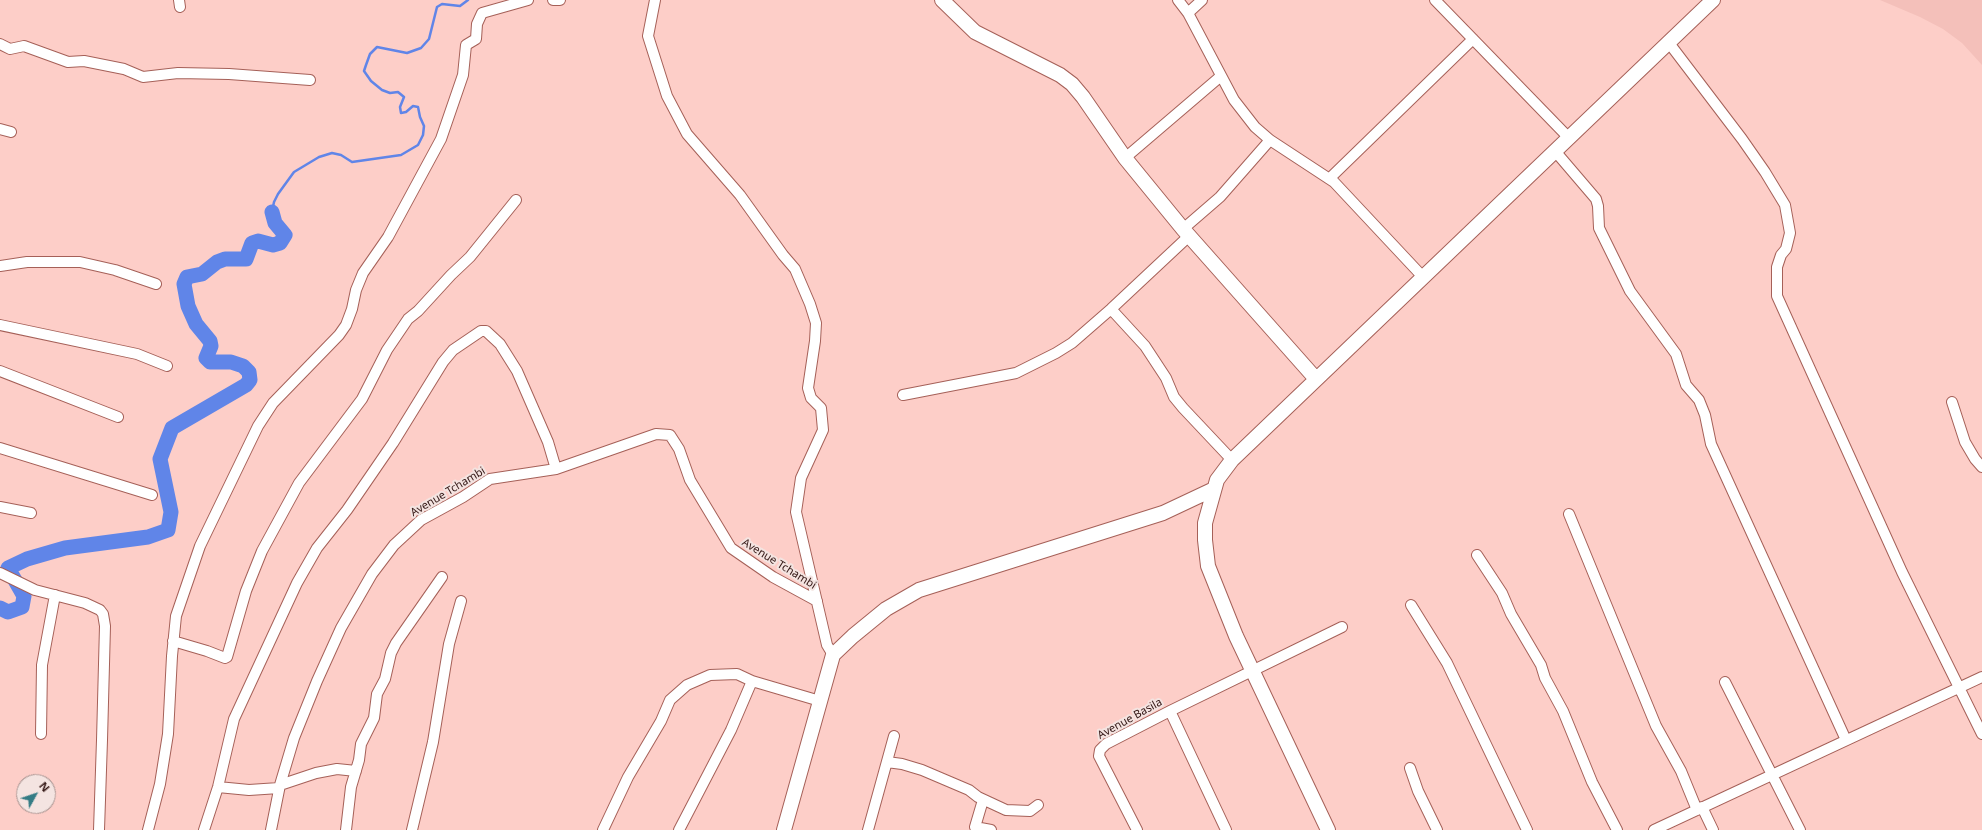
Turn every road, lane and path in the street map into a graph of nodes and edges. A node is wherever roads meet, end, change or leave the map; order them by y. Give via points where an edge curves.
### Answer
1 (528, 0) edge
2 (553, 0) edge
3 (560, 0) edge
4 (655, 0) edge
5 (942, 0) edge
6 (1178, 0) edge
7 (1202, 0) edge
8 (1434, 0) edge
9 (1713, 0) edge
10 (1188, 13) junction
11 (1473, 39) junction
12 (1669, 43) junction
13 (0, 44) edge
14 (1221, 76) junction
15 (310, 80) dead end
16 (0, 129) edge
17 (11, 132) dead end
18 (1569, 138) junction
19 (1270, 140) junction
20 (1555, 151) junction
21 (1125, 158) junction
22 (1330, 178) dead end
23 (516, 200) dead end
24 (1186, 233) junction
25 (0, 266) edge
26 (1423, 277) junction
27 (156, 284) dead end
28 (1111, 309) junction
29 (0, 324) edge
30 (167, 366) dead end
31 (0, 371) edge
32 (1316, 379) junction
33 (903, 395) dead end
34 (1952, 402) dead end
35 (118, 418) dead end
36 (0, 448) edge
37 (1232, 460) junction
38 (1982, 467) edge
39 (556, 469) junction
40 (1214, 489) junction
41 (152, 495) dead end
42 (0, 507) edge
43 (31, 513) dead end
44 (1569, 514) dead end
45 (1477, 555) dead end
46 (0, 573) edge
47 (442, 577) dead end
48 (55, 595) junction
49 (461, 601) dead end
50 (817, 601) junction
51 (1411, 606) dead end
52 (1342, 627) dead end
53 (173, 641) junction
54 (833, 656) junction
55 (1252, 671) junction
56 (1982, 678) edge
57 (752, 681) junction
58 (1725, 682) dead end
59 (1958, 688) junction
60 (820, 701) junction
61 (1170, 711) junction
62 (41, 734) dead end
63 (1982, 734) edge
64 (894, 736) dead end
65 (1846, 740) junction
66 (887, 762) junction
67 (1410, 768) dead end
68 (356, 771) junction
69 (1774, 774) junction
70 (280, 786) junction
71 (218, 787) junction
72 (983, 800) junction
73 (1038, 805) dead end
74 (1699, 809) junction
75 (99, 830) edge
76 (148, 830) edge
77 (204, 830) edge
78 (271, 830) edge
79 (346, 830) edge
80 (412, 830) edge
81 (603, 830) edge
82 (679, 830) edge
83 (784, 830) edge
84 (868, 830) edge
85 (991, 830) edge
86 (1137, 830) edge
87 (1226, 830) edge
88 (1328, 830) edge
89 (1437, 830) edge
90 (1527, 830) edge
91 (1617, 830) edge
92 (1654, 830) edge
93 (1712, 830) edge
94 (1800, 830) edge

1 - 53 street via 482,13 476,39 466,46 464,74 439,143 388,237 363,273 346,325 273,403 258,426 200,546 176,616
2 - 3 street
4 - 50 street via 648,36 667,96 687,134 740,195 795,269 816,323 808,388 811,398 821,408 823,430 801,478 796,512
5 - 21 street via 975,32 1060,75 1072,84
6 - 10 street
7 - 10 street
8 - 11 street
9 - 12 street
10 - 14 street
11 - 18 street
11 - 22 street
12 - 18 street
12 - 59 street via 1742,139 1785,205 1790,233 1777,267 1777,296 1902,572
13 - 15 street via 10,49 24,46 68,62 84,61 124,69 143,77 178,73
14 - 19 street via 1234,100
14 - 21 street
16 - 17 street
18 - 20 street
19 - 24 street
19 - 26 street via 1334,182
20 - 26 street
20 - 65 street via 1596,199 1599,228 1630,291 1676,354 1686,385 1699,400 1711,444
21 - 24 street
23 - 53 street via 470,257 408,319 387,350 362,399 299,482 266,544 246,591 227,657
24 - 28 street
24 - 32 street
25 - 27 street via 26,262 80,262 116,270
26 - 32 street
28 - 33 street via 1072,343 1016,373
28 - 37 street via 1145,346 1166,378 1174,397
29 - 30 street via 136,354
31 - 35 street
32 - 37 street
34 - 38 street via 1965,442
36 - 41 street
37 - 40 street via 1217,480
39 - 50 street, Avenue Tchambi via 656,434 670,435 679,449 690,480 731,548
39 - 70 street, Avenue Tchambi via 490,479 421,520 394,545 372,574 341,628 296,731
39 - 71 street via 548,442 517,371 500,344 486,331 481,331 453,350 393,444 317,548 297,583 234,719
40 - 54 street via 1162,513 919,590 886,609
40 - 55 street via 1205,524 1208,566
42 - 43 street
44 - 74 street via 1656,726
45 - 91 street via 1498,587 1541,665 1547,682 1564,711 1592,782
46 - 48 street via 35,590
47 - 68 street via 396,643 378,694 374,718 361,744
48 - 62 street via 42,665
48 - 75 street via 85,603 103,614
49 - 80 street via 449,644 432,742
50 - 54 street via 827,645
51 - 90 street via 1447,663
52 - 55 street, Avenue Basila
53 - 76 street via 168,734 160,784
54 - 60 street
55 - 61 street, Avenue Basila
55 - 88 street
56 - 59 street
57 - 60 street
57 - 81 street via 736,674 710,675 686,685 670,700 661,721 628,777
57 - 82 street via 731,730
58 - 69 street
59 - 63 street
59 - 65 street
60 - 83 street
61 - 86 street, Avenue Basila via 1106,744 1100,750 1099,756
61 - 87 street
64 - 66 street
65 - 69 street
66 - 72 street via 922,770 969,790
66 - 84 street
67 - 89 street
68 - 70 street via 323,772
68 - 79 street via 351,786
69 - 74 street
69 - 94 street
70 - 71 street via 249,790
70 - 78 street, Avenue Tchambi
71 - 77 street
72 - 73 street via 1006,810 1032,811
72 - 85 street via 975,827
74 - 92 street
74 - 93 street

